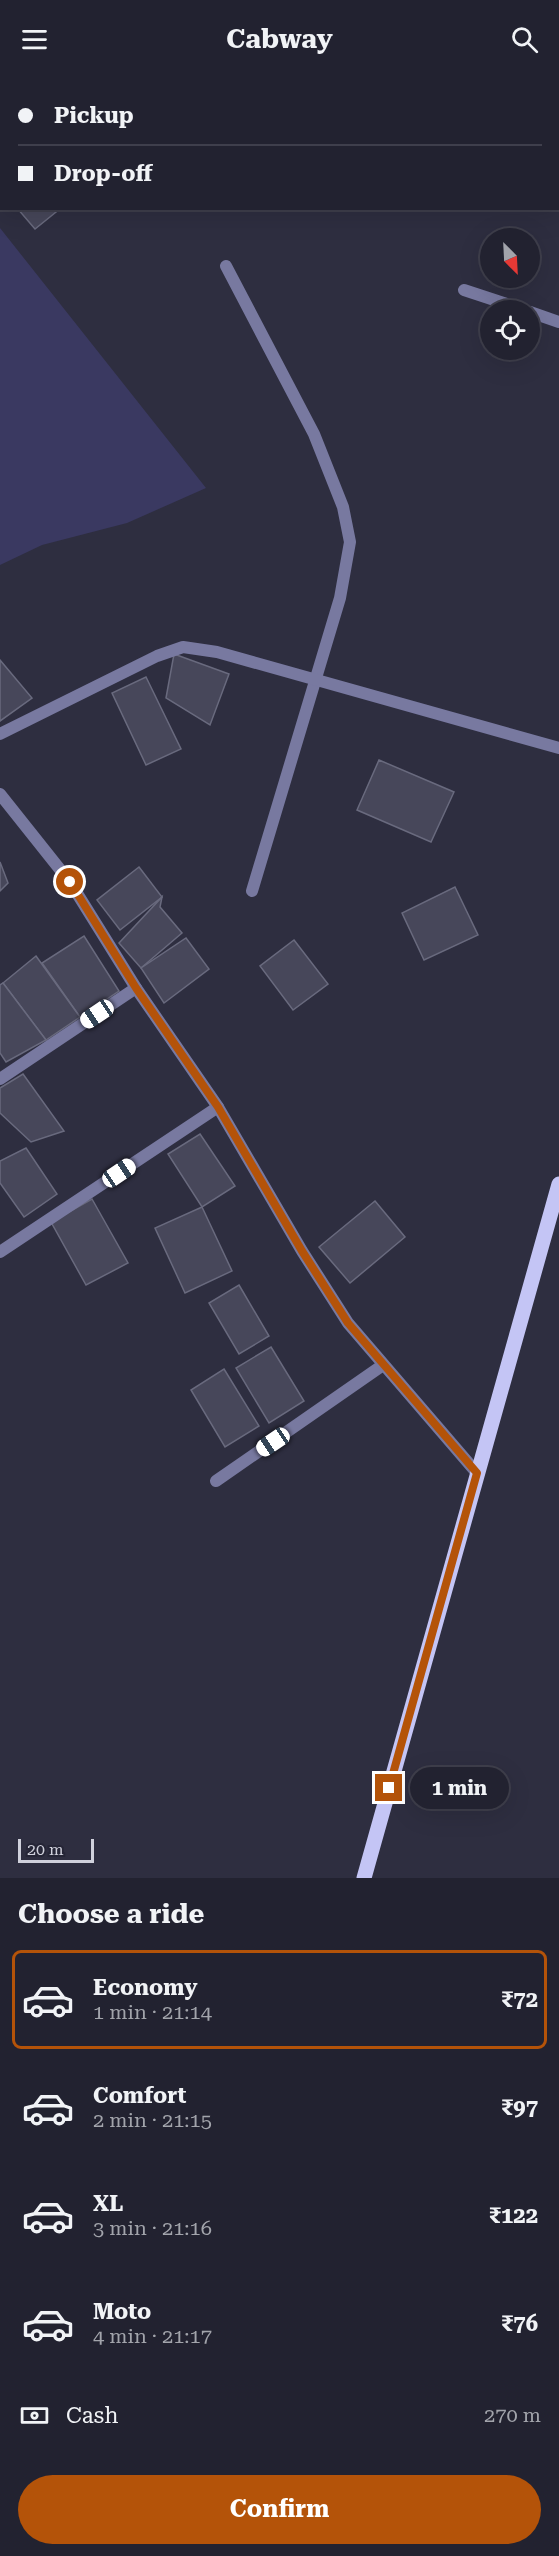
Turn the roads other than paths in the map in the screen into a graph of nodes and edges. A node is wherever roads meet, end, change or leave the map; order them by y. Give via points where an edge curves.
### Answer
1 (226, 266) dead end
2 (464, 290) dead end
3 (494, 300) edge
4 (540, 315) edge
5 (559, 322) edge
6 (316, 678) junction
7 (0, 734) edge
8 (559, 748) edge
9 (0, 794) edge
10 (252, 891) dead end
11 (136, 988) junction
12 (0, 1079) edge
13 (218, 1107) junction
14 (559, 1184) edge
15 (0, 1252) edge
16 (383, 1365) junction
17 (477, 1473) junction
18 (216, 1481) dead end
19 (364, 1878) edge

1 - 6 street via 314,434 343,507 350,542 340,598
2 - 3 street
4 - 5 street
6 - 7 street via 183,646
6 - 8 street
6 - 10 street
9 - 11 street via 70,882
11 - 12 street
11 - 13 street
13 - 15 street
13 - 16 street via 342,1314
14 - 17 main road
16 - 17 street
16 - 18 street
17 - 19 main road

